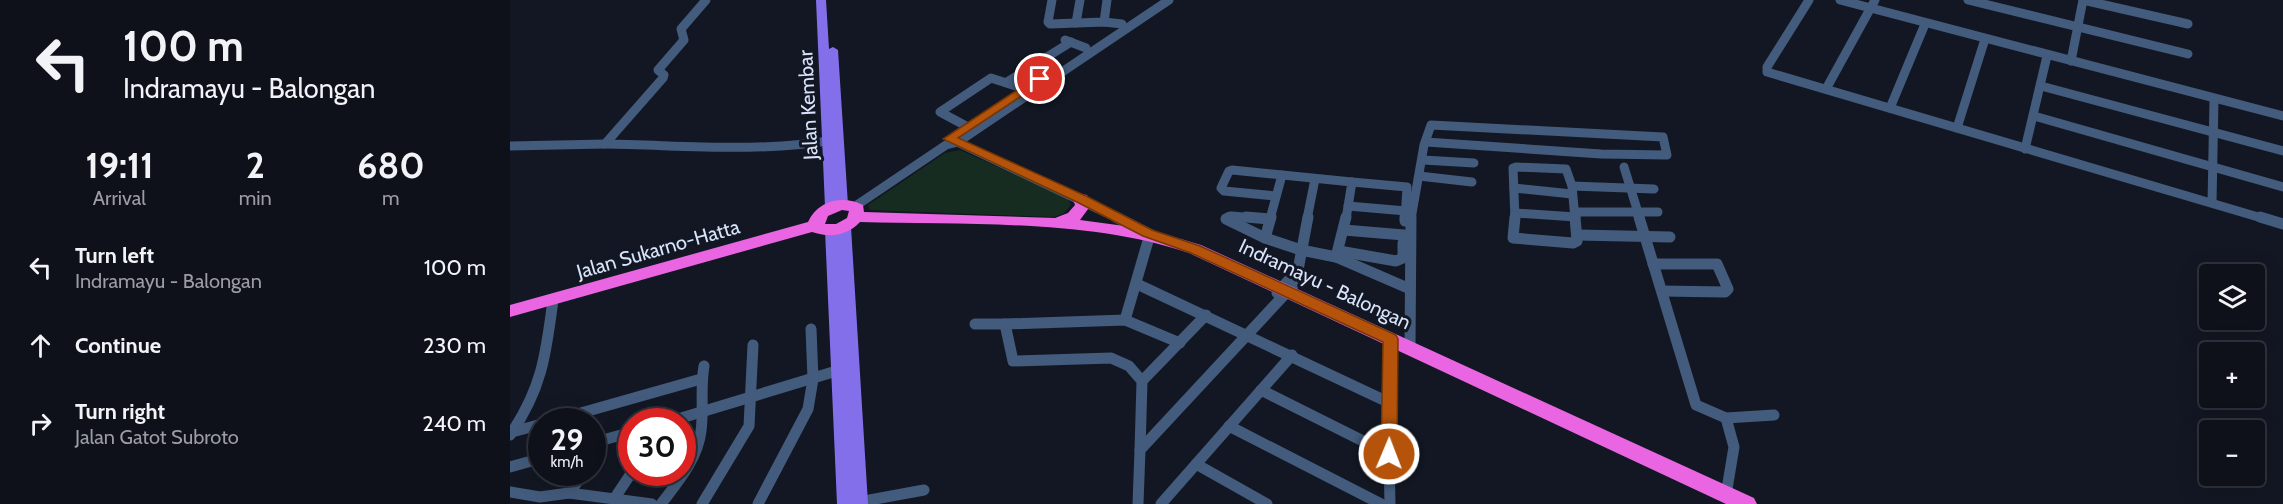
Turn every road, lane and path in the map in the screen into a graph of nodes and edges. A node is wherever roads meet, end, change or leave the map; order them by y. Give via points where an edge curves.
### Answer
1 (706, 0) edge
2 (821, 0) edge
3 (829, 0) edge
4 (1052, 0) edge
5 (1080, 0) edge
6 (1107, 0) edge
7 (1169, 0) edge
8 (1809, 0) edge
9 (1840, 0) edge
10 (1968, 0) edge
11 (2083, 0) edge
12 (1157, 3) edge
13 (1873, 4) edge
14 (1104, 22) junction
15 (1077, 23) junction
16 (1122, 24) junction
17 (1925, 24) junction
18 (2188, 24) dead end
19 (2077, 29) junction
20 (1985, 39) junction
21 (1086, 48) junction
22 (2188, 54) dead end
23 (2047, 56) junction
24 (2071, 61) junction
25 (1007, 82) junction
26 (2041, 86) junction
27 (1025, 89) junction
28 (1826, 89) junction
29 (2214, 99) junction
30 (1014, 100) junction
31 (1890, 108) junction
32 (2034, 116) junction
33 (2283, 117) edge
34 (968, 127) junction
35 (1957, 128) junction
36 (1499, 129) junction
37 (1576, 132) junction
38 (2212, 132) junction
39 (829, 141) junction
40 (951, 142) junction
41 (1426, 142) junction
42 (605, 144) junction
43 (510, 146) edge
44 (1499, 147) junction
45 (2025, 149) junction
46 (1578, 151) junction
47 (2283, 151) edge
48 (1423, 160) junction
49 (1474, 163) dead end
50 (2212, 166) junction
51 (1624, 167) dead end
52 (1282, 175) junction
53 (1419, 176) junction
54 (1315, 179) junction
55 (1352, 182) junction
56 (1473, 182) dead end
57 (2283, 186) edge
58 (1514, 188) junction
59 (1630, 188) junction
60 (1654, 189) dead end
61 (1572, 190) junction
62 (1276, 196) junction
63 (1081, 199) junction
64 (2212, 203) junction
65 (1348, 206) junction
66 (1406, 211) junction
67 (1638, 212) junction
68 (1658, 212) dead end
69 (1515, 213) junction
70 (1576, 215) junction
71 (839, 217) junction
72 (1270, 219) junction
73 (1059, 222) junction
74 (2283, 224) edge
75 (1344, 230) junction
76 (1149, 234) junction
77 (1404, 235) junction
78 (1578, 235) junction
79 (1645, 237) junction
80 (1670, 237) dead end
81 (1265, 238) junction
82 (1301, 250) junction
83 (1337, 254) junction
84 (1653, 264) junction
85 (1137, 284) junction
86 (1410, 289) junction
87 (1662, 291) junction
88 (1281, 296) junction
89 (553, 300) junction
90 (510, 311) edge
91 (1206, 315) junction
92 (1125, 320) junction
93 (975, 324) dead end
94 (1005, 324) junction
95 (811, 329) dead end
96 (1247, 335) junction
97 (1391, 339) junction
98 (1180, 344) junction
99 (753, 345) dead end
100 (1410, 348) junction
101 (1292, 355) junction
102 (704, 366) dead end
103 (830, 373) junction
104 (701, 379) junction
105 (1142, 381) junction
106 (1261, 390) junction
107 (752, 396) junction
108 (1390, 402) junction
109 (598, 408) edge
110 (700, 412) junction
111 (696, 413) edge
112 (1774, 415) dead end
113 (1726, 418) junction
114 (1229, 426) junction
115 (528, 428) edge
116 (511, 433) edge
117 (1140, 450) junction
118 (1389, 454) junction
119 (528, 462) edge
120 (1197, 464) junction
121 (510, 467) edge
122 (574, 486) edge
123 (623, 486) edge
124 (924, 490) dead end
125 (510, 492) edge
126 (569, 493) junction
127 (1726, 495) junction
128 (614, 499) junction
129 (854, 503) edge
130 (652, 504) edge
131 (662, 504) edge
132 (702, 504) edge
133 (758, 504) edge
134 (1137, 504) edge
135 (1161, 504) edge
136 (1267, 504) edge
137 (1381, 504) edge
138 (1390, 504) edge
139 (1747, 504) edge

1 - 42 street via 681,29 684,40 658,70 663,78
2 - 39 main road, Jalan Kembar
3 - 39 main road, Jalan Kembar
4 - 15 street via 1049,23
5 - 15 street
6 - 14 street
7 - 12 street
8 - 28 street via 1766,69
9 - 13 street
10 - 19 street
11 - 18 street
11 - 19 street
12 - 16 street
12 - 30 street
13 - 17 street
13 - 28 street
14 - 15 street
14 - 16 street
16 - 21 street
17 - 20 street
17 - 31 street
19 - 22 street
19 - 24 street
20 - 23 street
20 - 35 street
21 - 25 street via 1066,41
21 - 27 street
23 - 24 street
23 - 26 street
24 - 29 street
25 - 27 street
25 - 34 street via 989,79 940,112
26 - 32 street
26 - 38 street
27 - 30 street
28 - 31 street
29 - 33 street
29 - 38 street
30 - 34 street
30 - 40 street
31 - 35 street
32 - 45 street
32 - 50 street
34 - 40 street
35 - 45 street
36 - 37 street
36 - 41 street via 1433,124
36 - 44 street
37 - 46 street
37 - 46 street via 1663,137 1667,155
38 - 47 street
38 - 50 street
39 - 42 street via 720,148
39 - 71 main road, Jalan Kembar
40 - 63 street
40 - 71 street
41 - 44 street
41 - 48 street
42 - 43 street
44 - 46 street
45 - 64 street
48 - 49 street
48 - 53 street
50 - 57 street
50 - 64 street
51 - 59 street
52 - 54 street
52 - 62 street
52 - 62 street via 1232,170 1221,188
53 - 56 street
53 - 86 street via 1410,225
54 - 55 street
54 - 82 street
55 - 65 street
55 - 66 street via 1407,186
58 - 61 street
58 - 61 street via 1516,167 1566,170
58 - 69 street
59 - 60 street
59 - 61 street
59 - 67 street
61 - 70 street
62 - 72 street
63 - 73 highway via 1083,205 1078,214
63 - 76 street
64 - 74 street
65 - 66 street
65 - 75 street
66 - 77 street
67 - 68 street
67 - 70 street
67 - 79 street
69 - 70 street
69 - 78 street via 1514,238 1573,243
70 - 78 street
71 - 73 highway, Indramayu - Balongan
71 - 89 highway, Jalan Sukarno-Hatta
71 - 103 main road, Jalan Kembar
72 - 81 street
72 - 81 street via 1226,219
73 - 76 highway, Indramayu - Balongan
75 - 77 street
75 - 83 street
76 - 85 street
76 - 88 highway, Indramayu - Balongan via 1195,249
77 - 83 street via 1401,260
78 - 79 street
79 - 80 street
79 - 84 street
81 - 82 street
82 - 83 street
82 - 88 street via 1300,278
83 - 86 street
84 - 87 street
84 - 87 street via 1717,264 1728,289
85 - 91 street
85 - 92 street
86 - 100 street
87 - 113 street via 1693,399 1701,409
88 - 96 street
88 - 97 highway, Indramayu - Balongan
89 - 90 highway, Jalan Sukarno-Hatta
89 - 116 street via 538,386
91 - 96 street
91 - 98 street
92 - 94 street
92 - 98 street
93 - 94 street
94 - 105 street via 1013,361 1111,358 1137,372
95 - 103 street
96 - 101 street
96 - 117 street
97 - 100 highway, Indramayu - Balongan
97 - 108 street
98 - 105 street
99 - 107 street
100 - 127 highway, Indramayu - Balongan
101 - 106 street
101 - 108 street
102 - 104 street
103 - 107 street
103 - 129 main road, Jalan Kembar
103 - 133 street
104 - 109 street
104 - 110 street
105 - 117 street
106 - 114 street
106 - 118 street
107 - 110 street
107 - 132 street via 746,434
108 - 118 street
110 - 111 street
110 - 131 street via 700,440
112 - 113 street
113 - 127 street via 1736,446
114 - 120 street
114 - 137 street
115 - 116 street
117 - 134 street
118 - 138 street
119 - 121 street
120 - 135 street
120 - 136 street
122 - 126 street
123 - 128 street
124 - 129 street
125 - 126 street via 527,498
126 - 128 street
127 - 139 highway, Indramayu - Balongan
128 - 130 street

